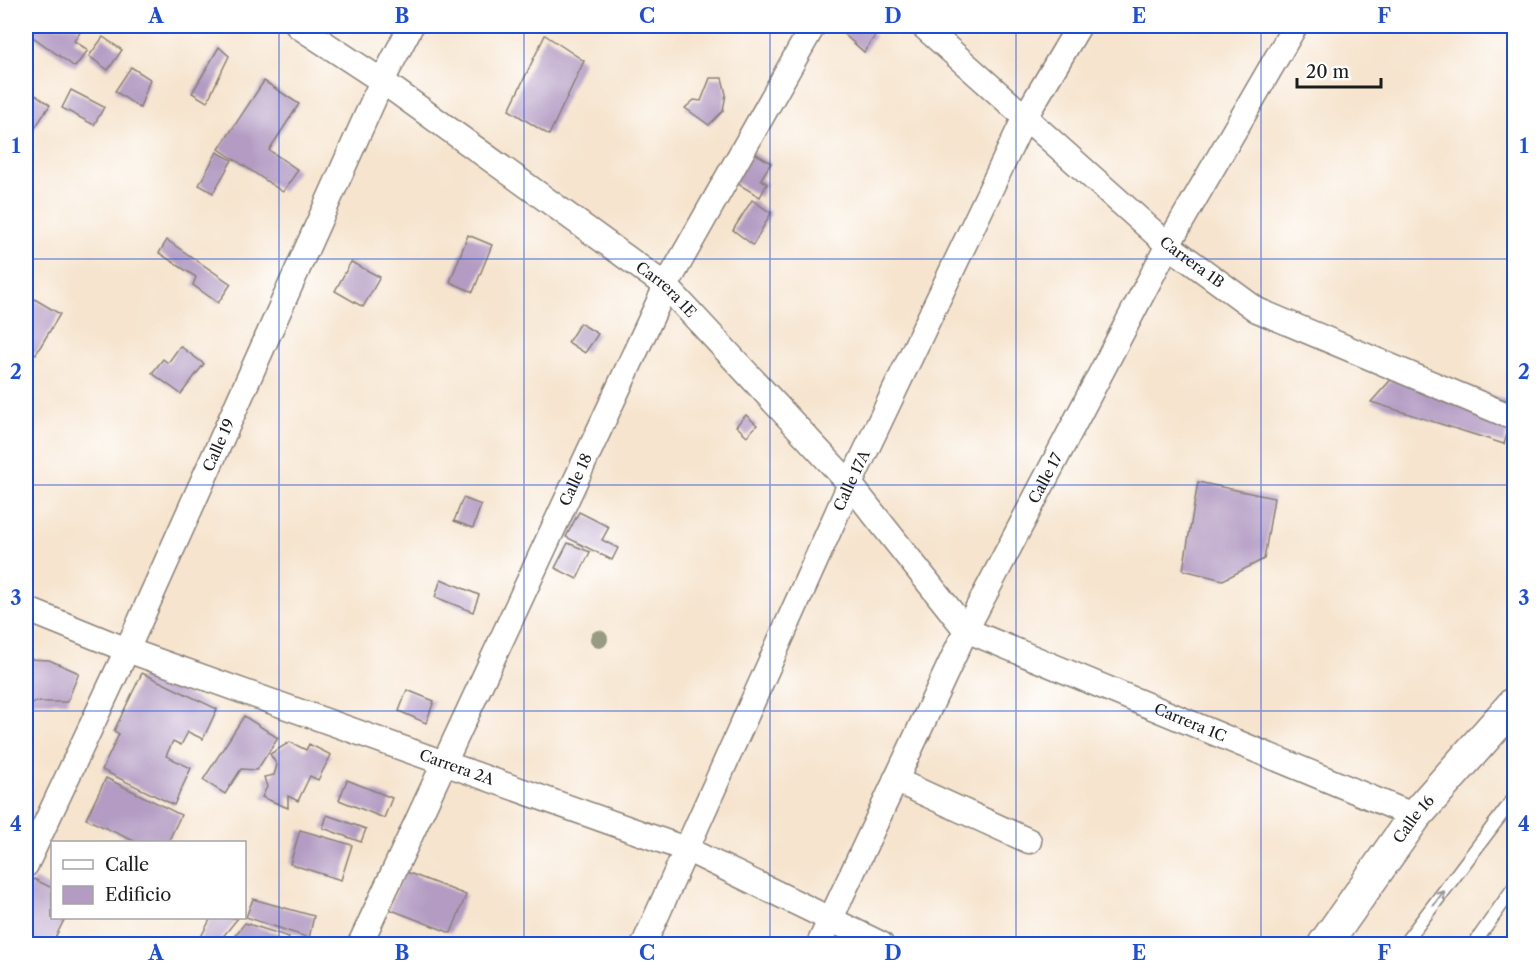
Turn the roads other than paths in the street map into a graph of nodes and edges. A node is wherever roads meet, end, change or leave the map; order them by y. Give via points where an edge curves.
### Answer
1 (298, 26) edge
2 (411, 26) edge
3 (813, 26) edge
4 (923, 26) edge
5 (1079, 26) edge
6 (1295, 26) edge
7 (382, 81) junction
8 (1025, 117) junction
9 (1168, 245) junction
10 (666, 286) junction
11 (1515, 418) edge
12 (850, 484) junction
13 (26, 609) edge
14 (966, 630) junction
15 (127, 650) junction
16 (1515, 704) edge
17 (445, 764) junction
18 (895, 780) junction
19 (1515, 798) edge
20 (1415, 816) junction
21 (1029, 841) dead end
22 (688, 850) junction
23 (26, 865) edge
24 (1515, 887) edge
25 (831, 919) junction
26 (360, 945) edge
27 (644, 945) edge
28 (819, 945) edge
29 (881, 945) edge
30 (1325, 945) edge
31 (1404, 945) edge
32 (1474, 945) edge

1 - 7 street, Carrera 1E
2 - 7 street, Calle 19
3 - 10 street, Calle 18
4 - 8 street, Carrera 1B
5 - 8 street, Calle 17A
6 - 9 street, Calle 17
7 - 10 street, Carrera 1E
7 - 15 street, Calle 19
8 - 9 street, Carrera 1B
8 - 12 street, Calle 17A
9 - 11 street, Carrera 1B via 1257,310
9 - 14 street, Calle 17
10 - 12 street, Carrera 1E
10 - 17 street, Calle 18
12 - 14 street, Carrera 1E
12 - 22 street, Calle 17A
13 - 15 street, Carrera 2A
14 - 18 street, Calle 17
14 - 20 street, Carrera 1C
15 - 17 street, Carrera 2A
15 - 23 street, Calle 19
16 - 20 highway, Calle 16
17 - 22 street, Carrera 2A
17 - 26 street, Calle 18
18 - 21 street
18 - 25 street, Calle 17
31 -> 19 lane
20 - 30 highway, Calle 16
22 - 25 street, Carrera 2A
22 - 27 street, Calle 17A
24 - 32 lane
25 - 28 street, Calle 17
25 - 29 street, Carrera 2A

